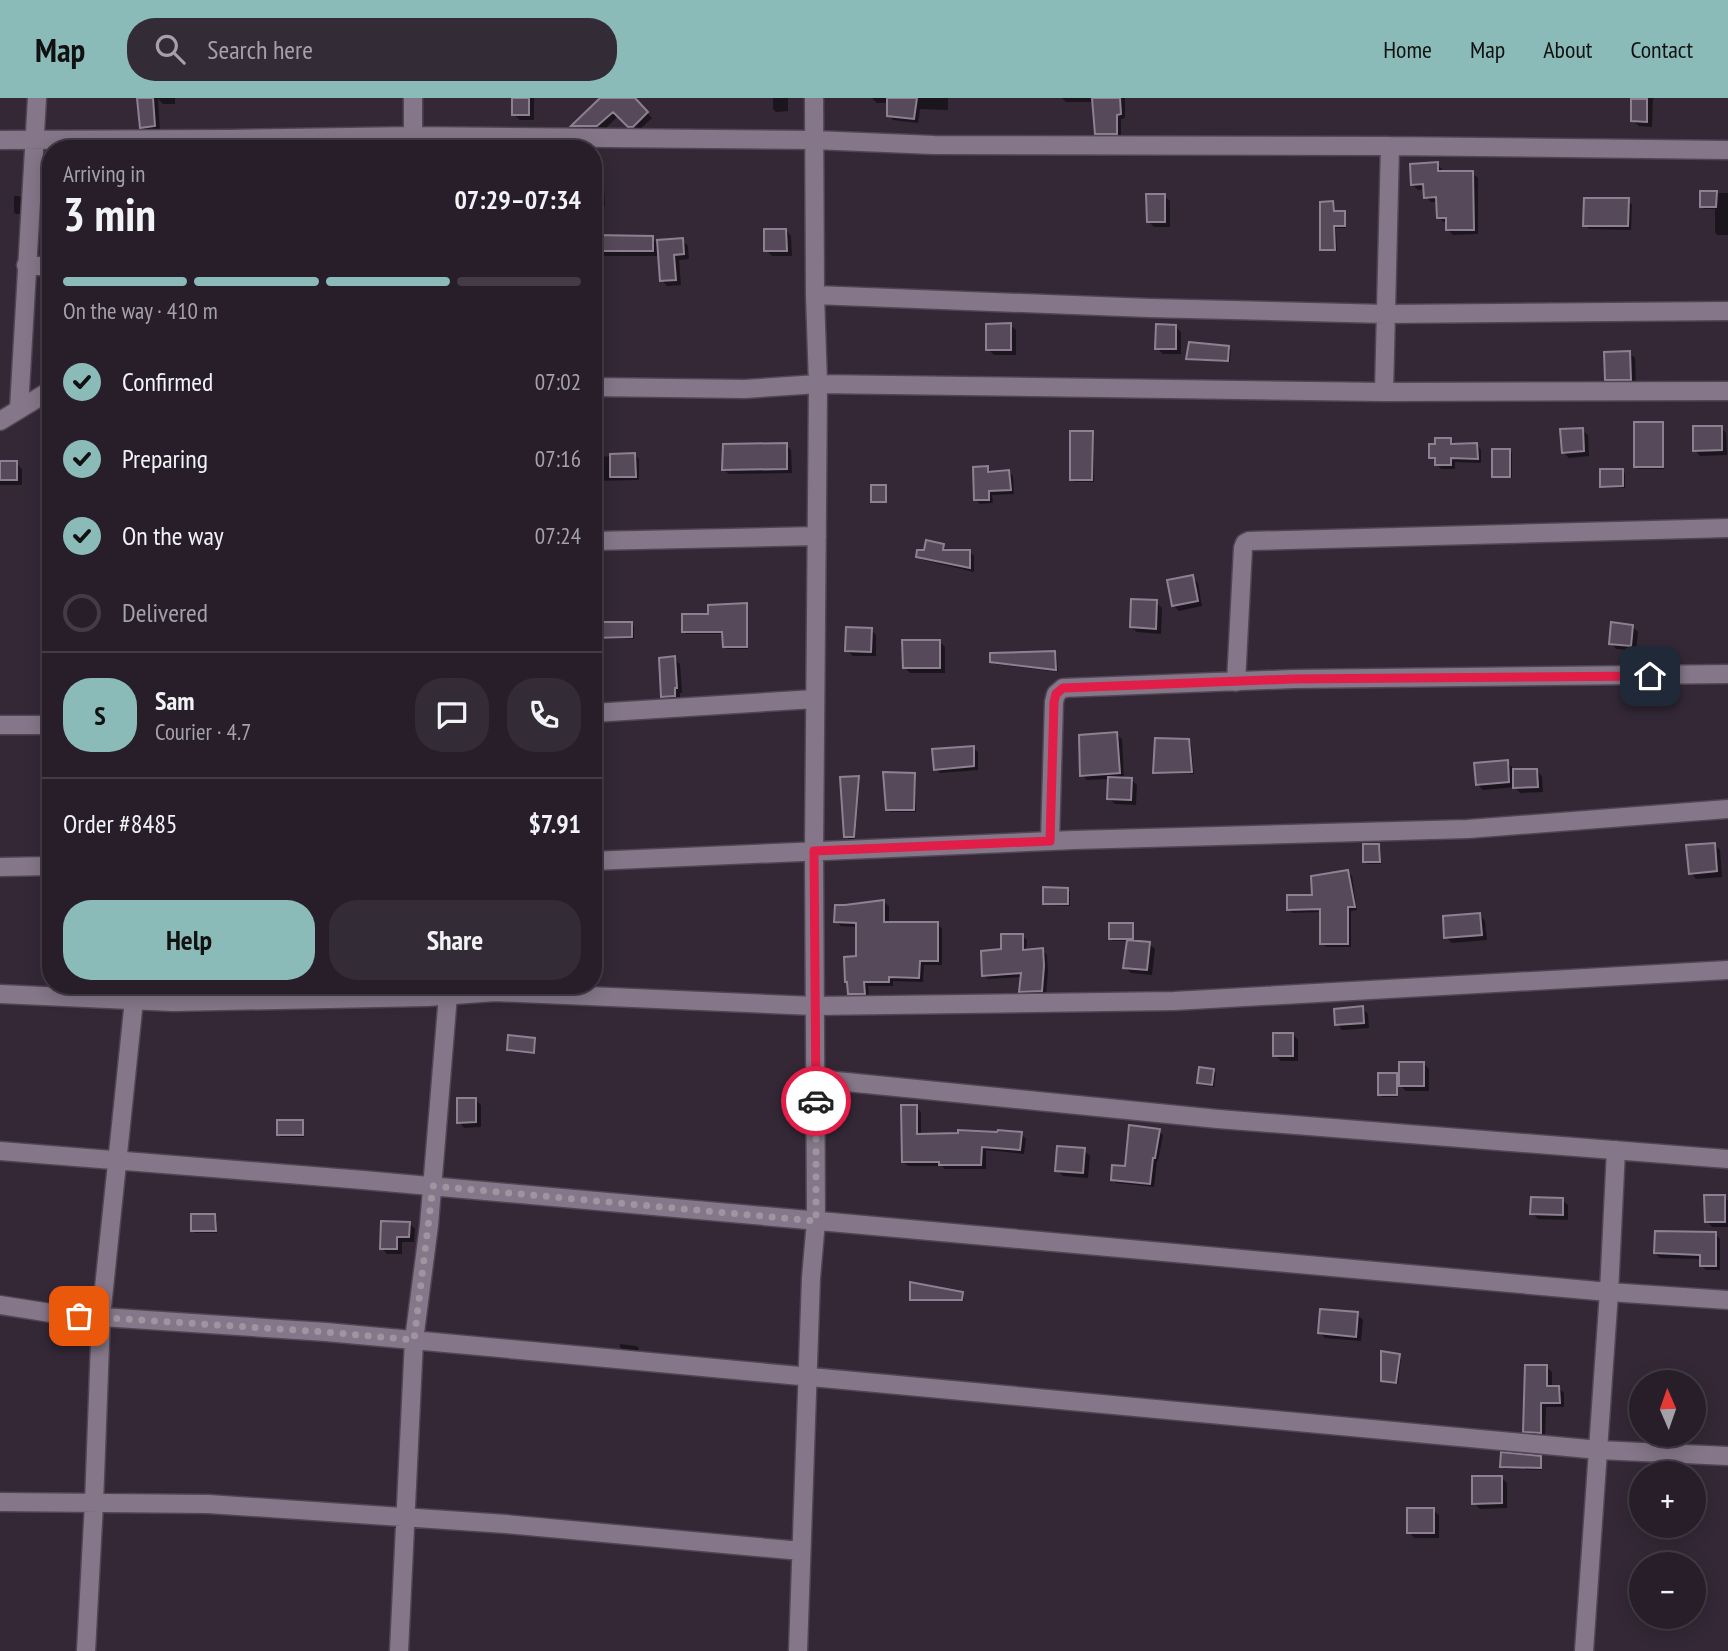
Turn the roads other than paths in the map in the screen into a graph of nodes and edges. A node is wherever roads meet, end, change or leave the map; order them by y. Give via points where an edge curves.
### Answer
1 (37, 98) edge
2 (413, 98) edge
3 (814, 98) edge
4 (0, 140) edge
5 (35, 140) junction
6 (280, 140) edge
7 (413, 140) edge
8 (814, 140) junction
9 (602, 141) edge
10 (1390, 146) junction
11 (1728, 150) edge
12 (26, 265) junction
13 (42, 266) edge
14 (815, 295) junction
15 (1728, 311) edge
16 (1386, 313) junction
17 (818, 384) junction
18 (602, 387) edge
19 (1728, 391) edge
20 (1384, 392) junction
21 (42, 395) edge
22 (19, 409) junction
23 (0, 421) edge
24 (1728, 528) edge
25 (817, 536) junction
26 (602, 541) edge
27 (1728, 674) edge
28 (1236, 682) junction
29 (815, 699) junction
30 (602, 712) edge
31 (0, 724) edge
32 (42, 725) edge
33 (1728, 809) edge
34 (1050, 841) junction
35 (814, 851) junction
36 (602, 861) edge
37 (42, 866) edge
38 (0, 867) edge
39 (1728, 970) edge
40 (0, 994) edge
41 (327, 994) edge
42 (406, 994) edge
43 (464, 994) edge
44 (541, 994) edge
45 (448, 995) junction
46 (135, 1000) junction
47 (814, 1006) junction
48 (816, 1079) junction
49 (1616, 1150) junction
50 (0, 1152) edge
51 (1728, 1158) edge
52 (118, 1162) junction
53 (433, 1186) junction
54 (816, 1221) junction
55 (1609, 1292) junction
56 (1728, 1300) edge
57 (0, 1305) edge
58 (100, 1317) junction
59 (414, 1340) junction
60 (807, 1376) junction
61 (1599, 1450) junction
62 (1728, 1456) edge
63 (0, 1502) edge
64 (94, 1503) junction
65 (405, 1517) junction
66 (801, 1551) junction
67 (86, 1651) edge
68 (399, 1651) edge
69 (798, 1651) edge
70 (1584, 1651) edge

1 - 5 street
2 - 7 street
3 - 8 street
4 - 5 street
5 - 6 street
5 - 12 street
8 - 9 street
8 - 10 street via 934,145
8 - 14 street
10 - 11 street
10 - 16 street
12 - 13 street
12 - 22 street
14 - 16 street
14 - 17 street
15 - 16 street
16 - 20 street
17 - 18 street via 745,389
17 - 20 street
17 - 25 street
19 - 20 street
21 - 22 street
22 - 23 street
24 - 28 street via 1249,541 1243,548
25 - 26 street
25 - 29 street
27 - 28 street
28 - 34 street via 1063,688 1054,702
29 - 30 street
29 - 35 street
31 - 32 street
33 - 34 street via 1468,829
34 - 35 street
35 - 36 street
35 - 47 street
37 - 38 street
39 - 47 street via 1174,1001
40 - 46 street
41 - 46 street
42 - 45 street
43 - 45 street
44 - 47 street
45 - 53 street
46 - 52 street
47 - 48 street
48 - 49 street via 1217,1119
48 - 54 street
49 - 51 street
49 - 55 street
50 - 52 street
52 - 53 street
52 - 58 street
53 - 54 street
53 - 59 street
54 - 55 street
54 - 60 street
55 - 56 street
55 - 61 street
57 - 58 street
58 - 59 street
58 - 64 street
59 - 60 street
59 - 65 street
60 - 61 street
60 - 66 street
61 - 62 street
61 - 70 street
63 - 64 street
64 - 65 street via 208,1504
64 - 67 street
65 - 66 street
65 - 68 street
66 - 69 street

